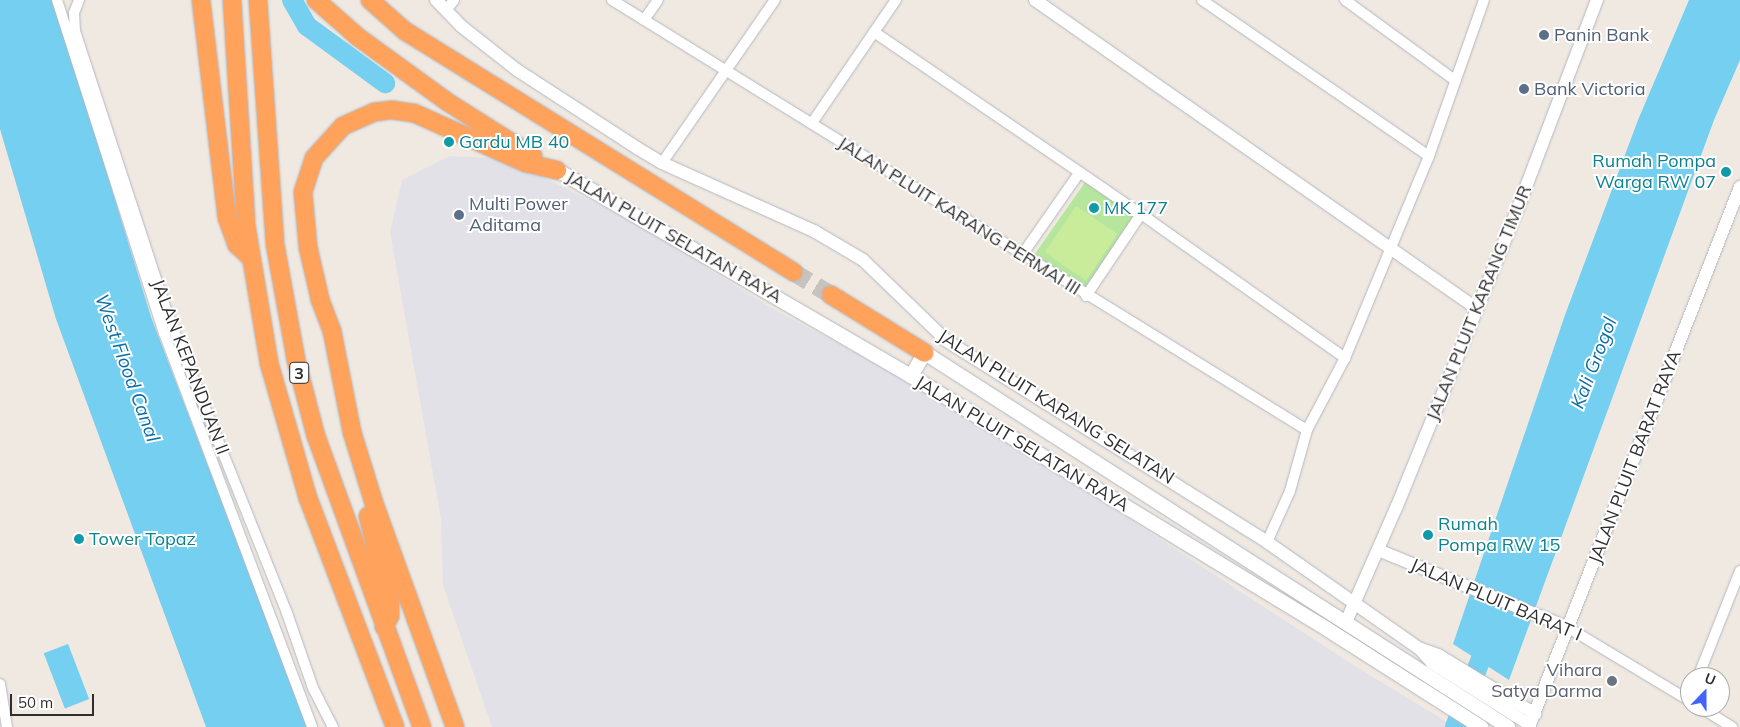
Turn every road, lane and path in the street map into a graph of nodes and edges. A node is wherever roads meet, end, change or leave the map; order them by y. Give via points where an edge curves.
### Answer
1 (57, 0) edge
2 (78, 0) edge
3 (201, 0) edge
4 (232, 0) edge
5 (258, 0) edge
6 (316, 0) edge
7 (370, 0) edge
8 (436, 0) edge
9 (454, 0) edge
10 (612, 0) edge
11 (658, 0) edge
12 (775, 0) edge
13 (896, 0) edge
14 (1035, 0) edge
15 (1202, 0) edge
16 (1345, 0) edge
17 (1484, 0) edge
18 (1596, 0) edge
19 (446, 10) junction
20 (644, 20) junction
21 (874, 32) junction
22 (726, 72) junction
23 (1456, 81) junction
24 (812, 123) junction
25 (1429, 156) junction
26 (662, 163) junction
27 (557, 170) junction
28 (1080, 172) junction
29 (1740, 187) edge
30 (1737, 203) edge
31 (1141, 214) junction
32 (1390, 250) junction
33 (1022, 255) junction
34 (250, 257) junction
35 (794, 272) tunnel mouth
36 (831, 295) tunnel mouth
37 (1086, 296) junction
38 (320, 299) junction
39 (1476, 308) junction
40 (925, 353) junction
41 (1345, 358) junction
42 (911, 376) junction
43 (1307, 430) junction
44 (1267, 542) junction
45 (1378, 550) junction
46 (1739, 575) edge
47 (1355, 604) junction
48 (1346, 622) junction
49 (384, 626) junction
50 (1567, 627) junction
51 (1433, 665) junction
52 (1702, 667) edge
53 (0, 684) edge
54 (1680, 694) edge
55 (1496, 706) junction
56 (1716, 717) edge
57 (1532, 722) edge
58 (7, 727) edge
59 (312, 727) edge
60 (333, 727) edge
61 (396, 727) edge
62 (422, 727) edge
63 (455, 727) edge
64 (1480, 727) edge
65 (1508, 727) edge
66 (1732, 727) edge

1 - 59 street, JALAN KEPANDUAN II via 164,333
2 - 60 street, JALAN KEPANDUAN II via 74,14 75,30 169,318 287,613 310,681
3 - 34 highway via 227,218 237,245
4 - 34 highway, 3
5 - 49 highway, 3 via 275,244 296,360 316,436
6 - 27 highway via 358,37 446,101
7 - 35 highway via 405,30
8 - 19 street, JALAN PLUIT KARANG SELATAN
9 - 19 street
10 - 20 street, JALAN PLUIT KARANG PERMAI III
11 - 20 street
12 - 22 street
13 - 21 street
14 - 32 street
15 - 25 street
16 - 23 street
17 - 23 street
18 - 39 street, JALAN PLUIT KARANG TIMUR
19 - 26 street, JALAN PLUIT KARANG SELATAN via 517,70
20 - 22 street, JALAN PLUIT KARANG PERMAI III
21 - 24 street
21 - 28 street
22 - 24 street, JALAN PLUIT KARANG PERMAI III
22 - 26 street
23 - 25 street
24 - 33 street, JALAN PLUIT KARANG PERMAI III
25 - 32 street
26 - 44 street, JALAN PLUIT KARANG SELATAN via 841,245 863,260 947,341
27 - 38 highway via 526,163 414,113 392,110 357,118 326,142 314,158 306,178 304,216
27 - 42 main road, JALAN PLUIT SELATAN RAYA
28 - 31 street
28 - 33 street
29 - 30 street, JALAN PLUIT BARAT RAYA
30 - 50 street, JALAN PLUIT BARAT RAYA
31 - 37 street
31 - 41 street
32 - 39 street
32 - 41 street
33 - 37 street, JALAN PLUIT KARANG PERMAI III
34 - 61 highway, 3 via 269,363 286,430 338,579
36 - 40 highway
37 - 43 street, JALAN PLUIT KARANG PERMAI III
38 - 49 highway via 319,318 326,358 390,602 390,616
38 - 63 highway via 332,331 352,432 373,500
39 - 45 street, JALAN PLUIT KARANG TIMUR
40 - 42 main road
40 - 48 main road, JALAN PLUIT SELATAN RAYA
41 - 43 street
42 - 64 main road, JALAN PLUIT SELATAN RAYA
43 - 44 street via 1290,491
44 - 47 street, JALAN PLUIT KARANG SELATAN
45 - 47 street, JALAN PLUIT KARANG TIMUR
45 - 50 street, JALAN PLUIT BARAT I
46 - 52 street
47 - 48 street, JALAN PLUIT KARANG TIMUR
47 - 51 street, JALAN PLUIT KARANG SELATAN via 1420,649
48 - 51 main road, JALAN PLUIT SELATAN RAYA
49 - 62 highway, 3
50 - 54 street, JALAN PLUIT BARAT I
50 - 57 street, JALAN PLUIT BARAT RAYA
51 - 55 main road, JALAN PLUIT SELATAN RAYA
51 - 55 street, JALAN PLUIT KARANG SELATAN
53 - 58 street
55 - 57 street, JALAN PLUIT KARANG SELATAN
55 - 65 main road, JALAN PLUIT SELATAN RAYA
56 - 66 street

